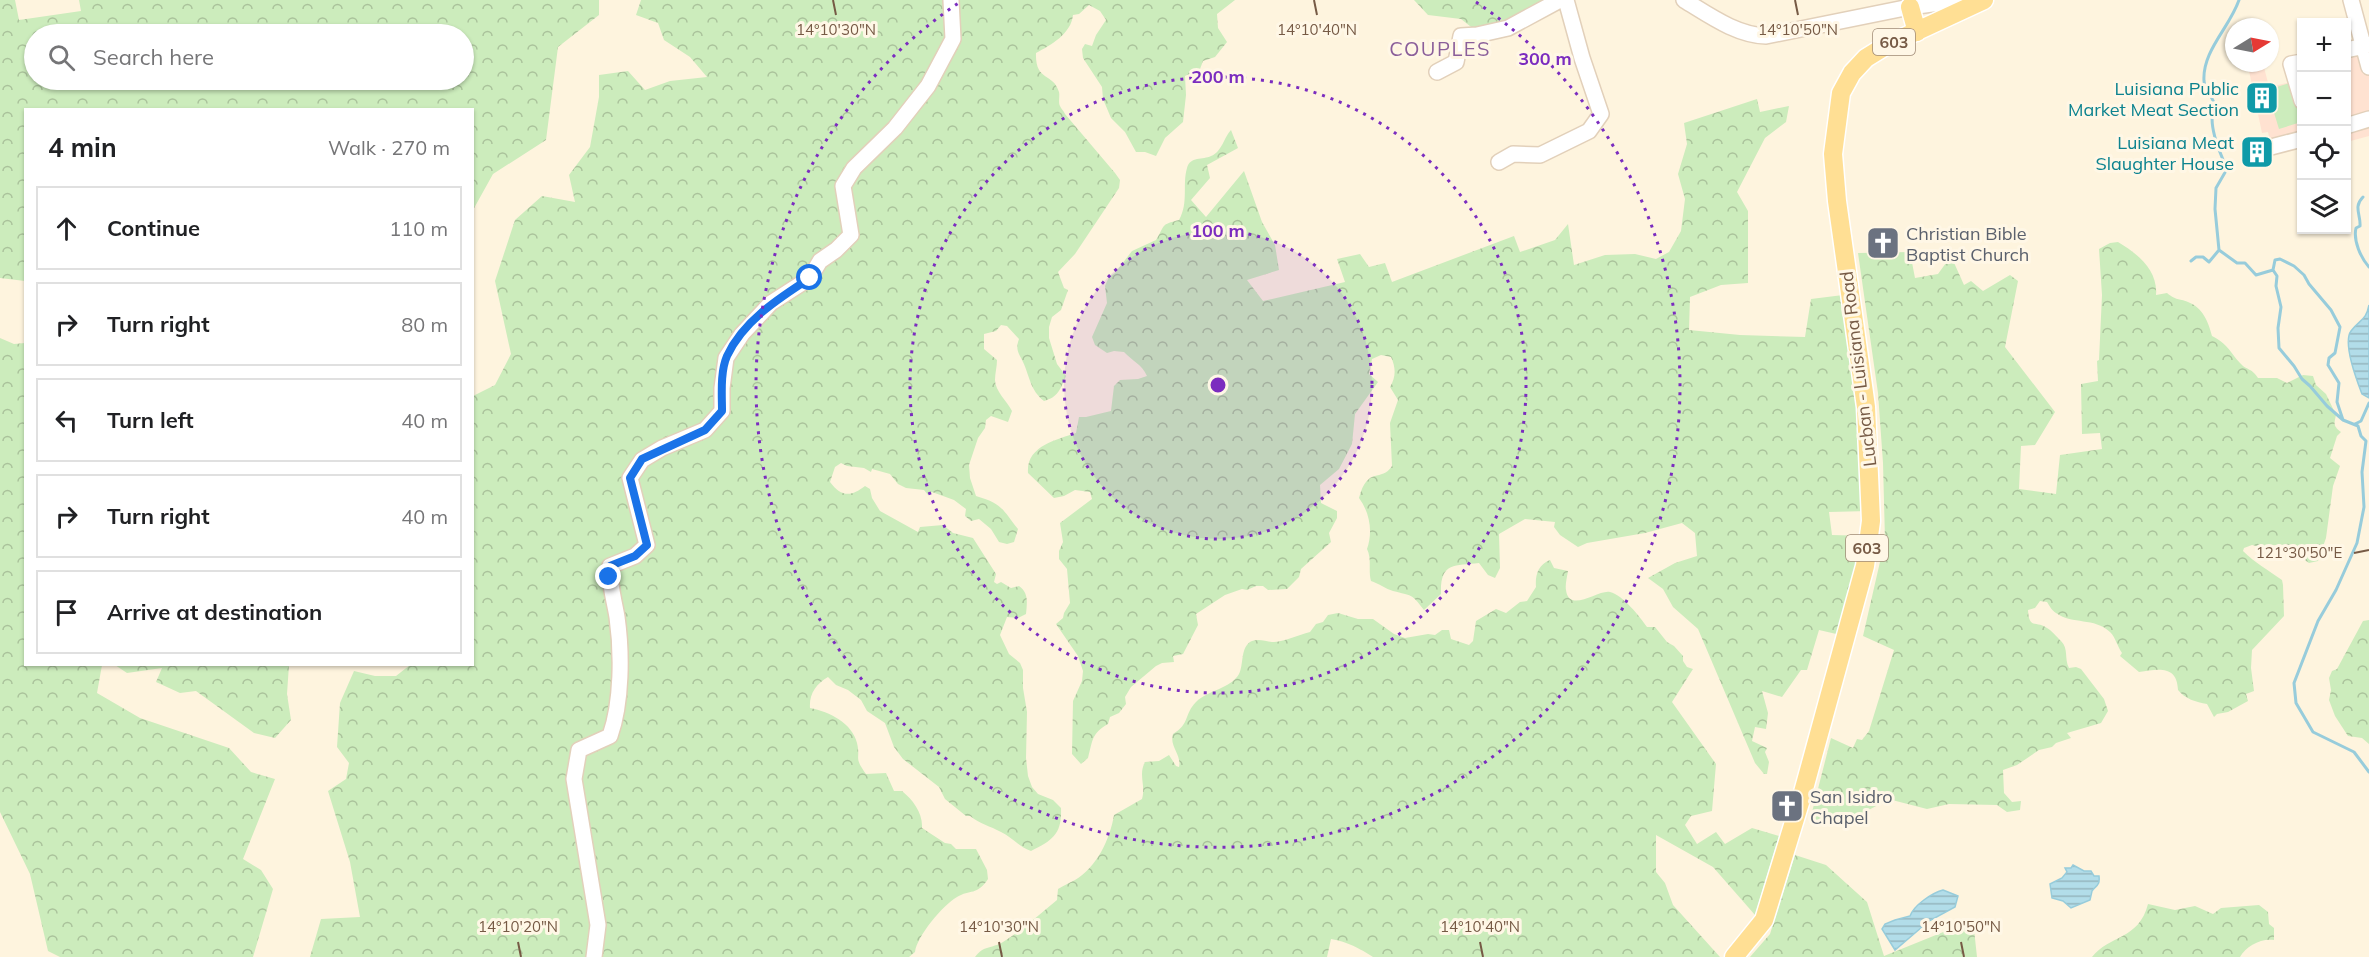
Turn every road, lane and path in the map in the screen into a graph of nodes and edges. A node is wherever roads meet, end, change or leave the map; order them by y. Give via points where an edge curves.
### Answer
1 (951, 0) edge
2 (1560, 0) edge
3 (1566, 0) edge
4 (1684, 0) edge
5 (1961, 0) edge
6 (1984, 0) edge
7 (2351, 0) edge
8 (1910, 7) junction
9 (1917, 32) junction
10 (2366, 45) edge
11 (2351, 49) edge
12 (2369, 67) edge
13 (1437, 72) dead end
14 (2369, 119) edge
15 (2351, 124) edge
16 (2297, 140) edge
17 (2271, 147) dead end
18 (1499, 162) dead end
19 (594, 957) edge
20 (1734, 957) edge

1 - 19 street via 953,39 928,86 896,128 854,168 843,186 851,235 820,261 810,278 771,303 742,334 726,358 722,411 705,430 642,459 630,478 647,545 635,556 610,566 619,649 617,717 610,736 579,750 574,779 598,925
2 - 13 street via 1508,28 1461,36 1456,62
3 - 18 street via 1601,114 1589,130 1540,155 1513,154
4 - 8 street via 1735,29 1760,36
5 - 8 street
6 - 9 main road, 603
7 - 10 street
8 - 9 main road
9 - 20 main road, Lucban - Luisiana Road / 603 via 1866,58 1841,93 1833,154 1866,407 1871,520 1865,566 1764,920
10 - 11 street
10 - 12 street
14 - 15 street
16 - 17 street

